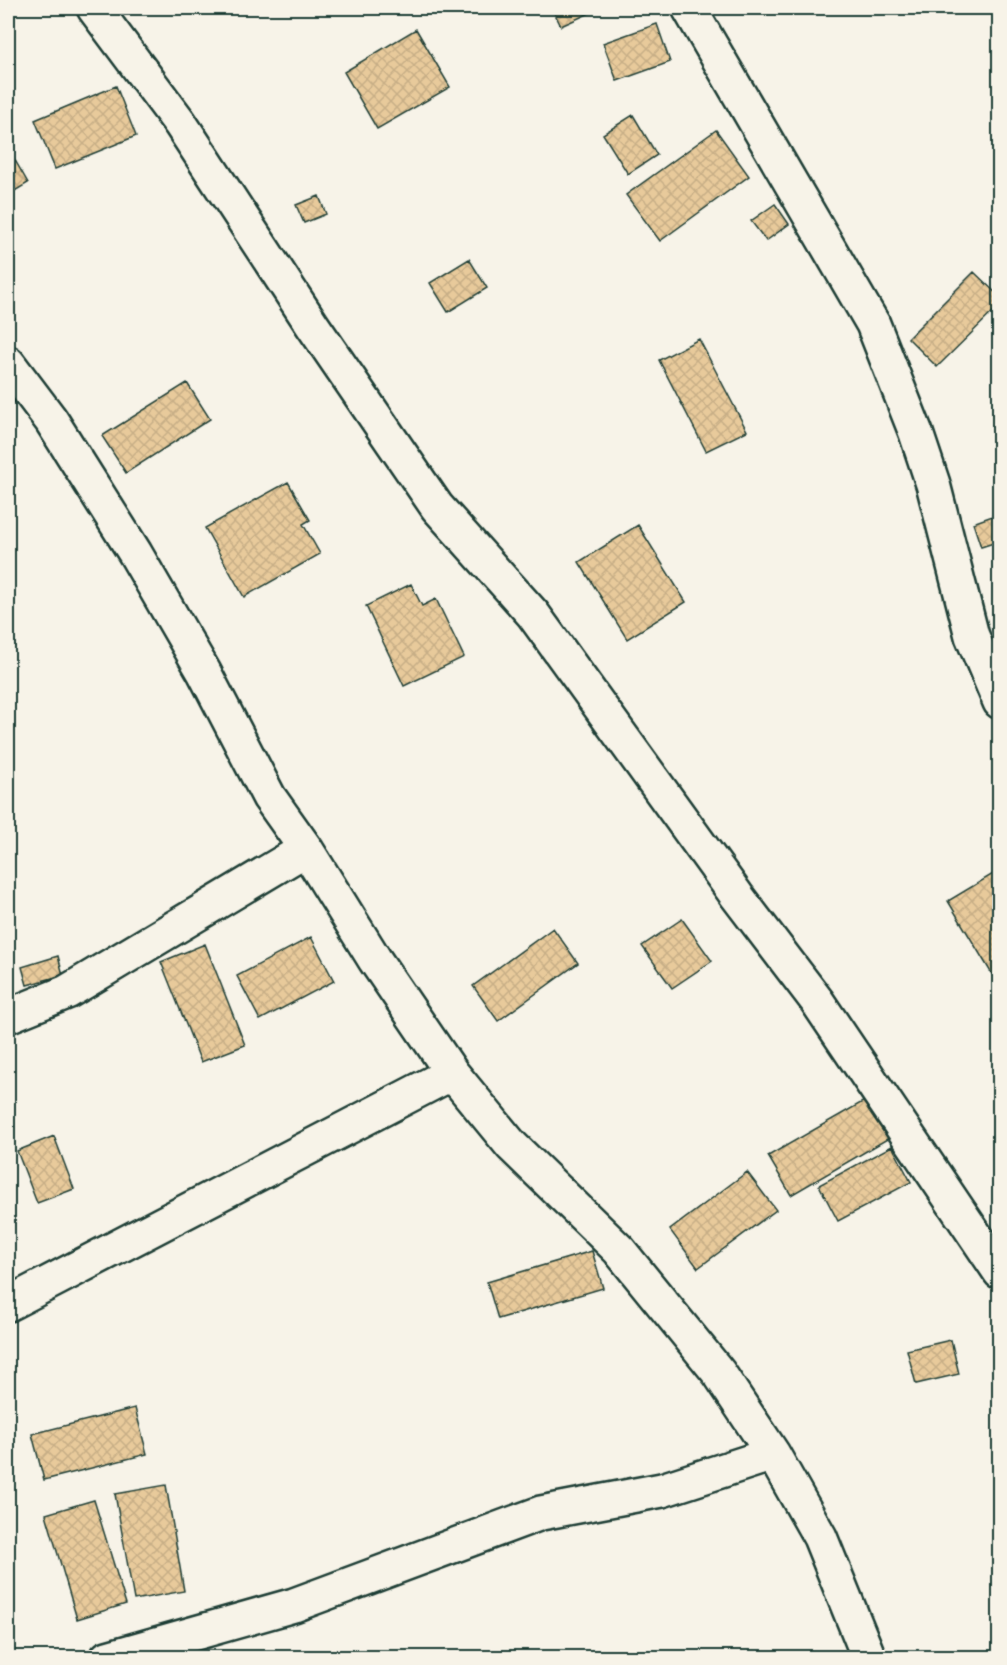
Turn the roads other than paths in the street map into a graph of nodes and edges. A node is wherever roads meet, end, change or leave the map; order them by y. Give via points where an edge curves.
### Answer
1 (94, 8) edge
2 (689, 8) edge
3 (8, 363) edge
4 (999, 702) edge
5 (306, 849) junction
6 (8, 1016) edge
7 (452, 1073) junction
8 (999, 1272) edge
9 (8, 1304) edge
10 (773, 1454) junction
11 (107, 1658) edge
12 (869, 1658) edge

1 - 8 street via 180,123 436,507 533,615 817,1001
2 - 4 street via 873,324 916,433 972,636
3 - 5 street via 51,420 135,553 204,672 269,797
5 - 6 street via 67,992
5 - 7 street
7 - 9 street
7 - 10 street via 513,1146 619,1250 719,1373
10 - 11 street via 662,1490 541,1513 294,1605
10 - 12 street via 819,1536

